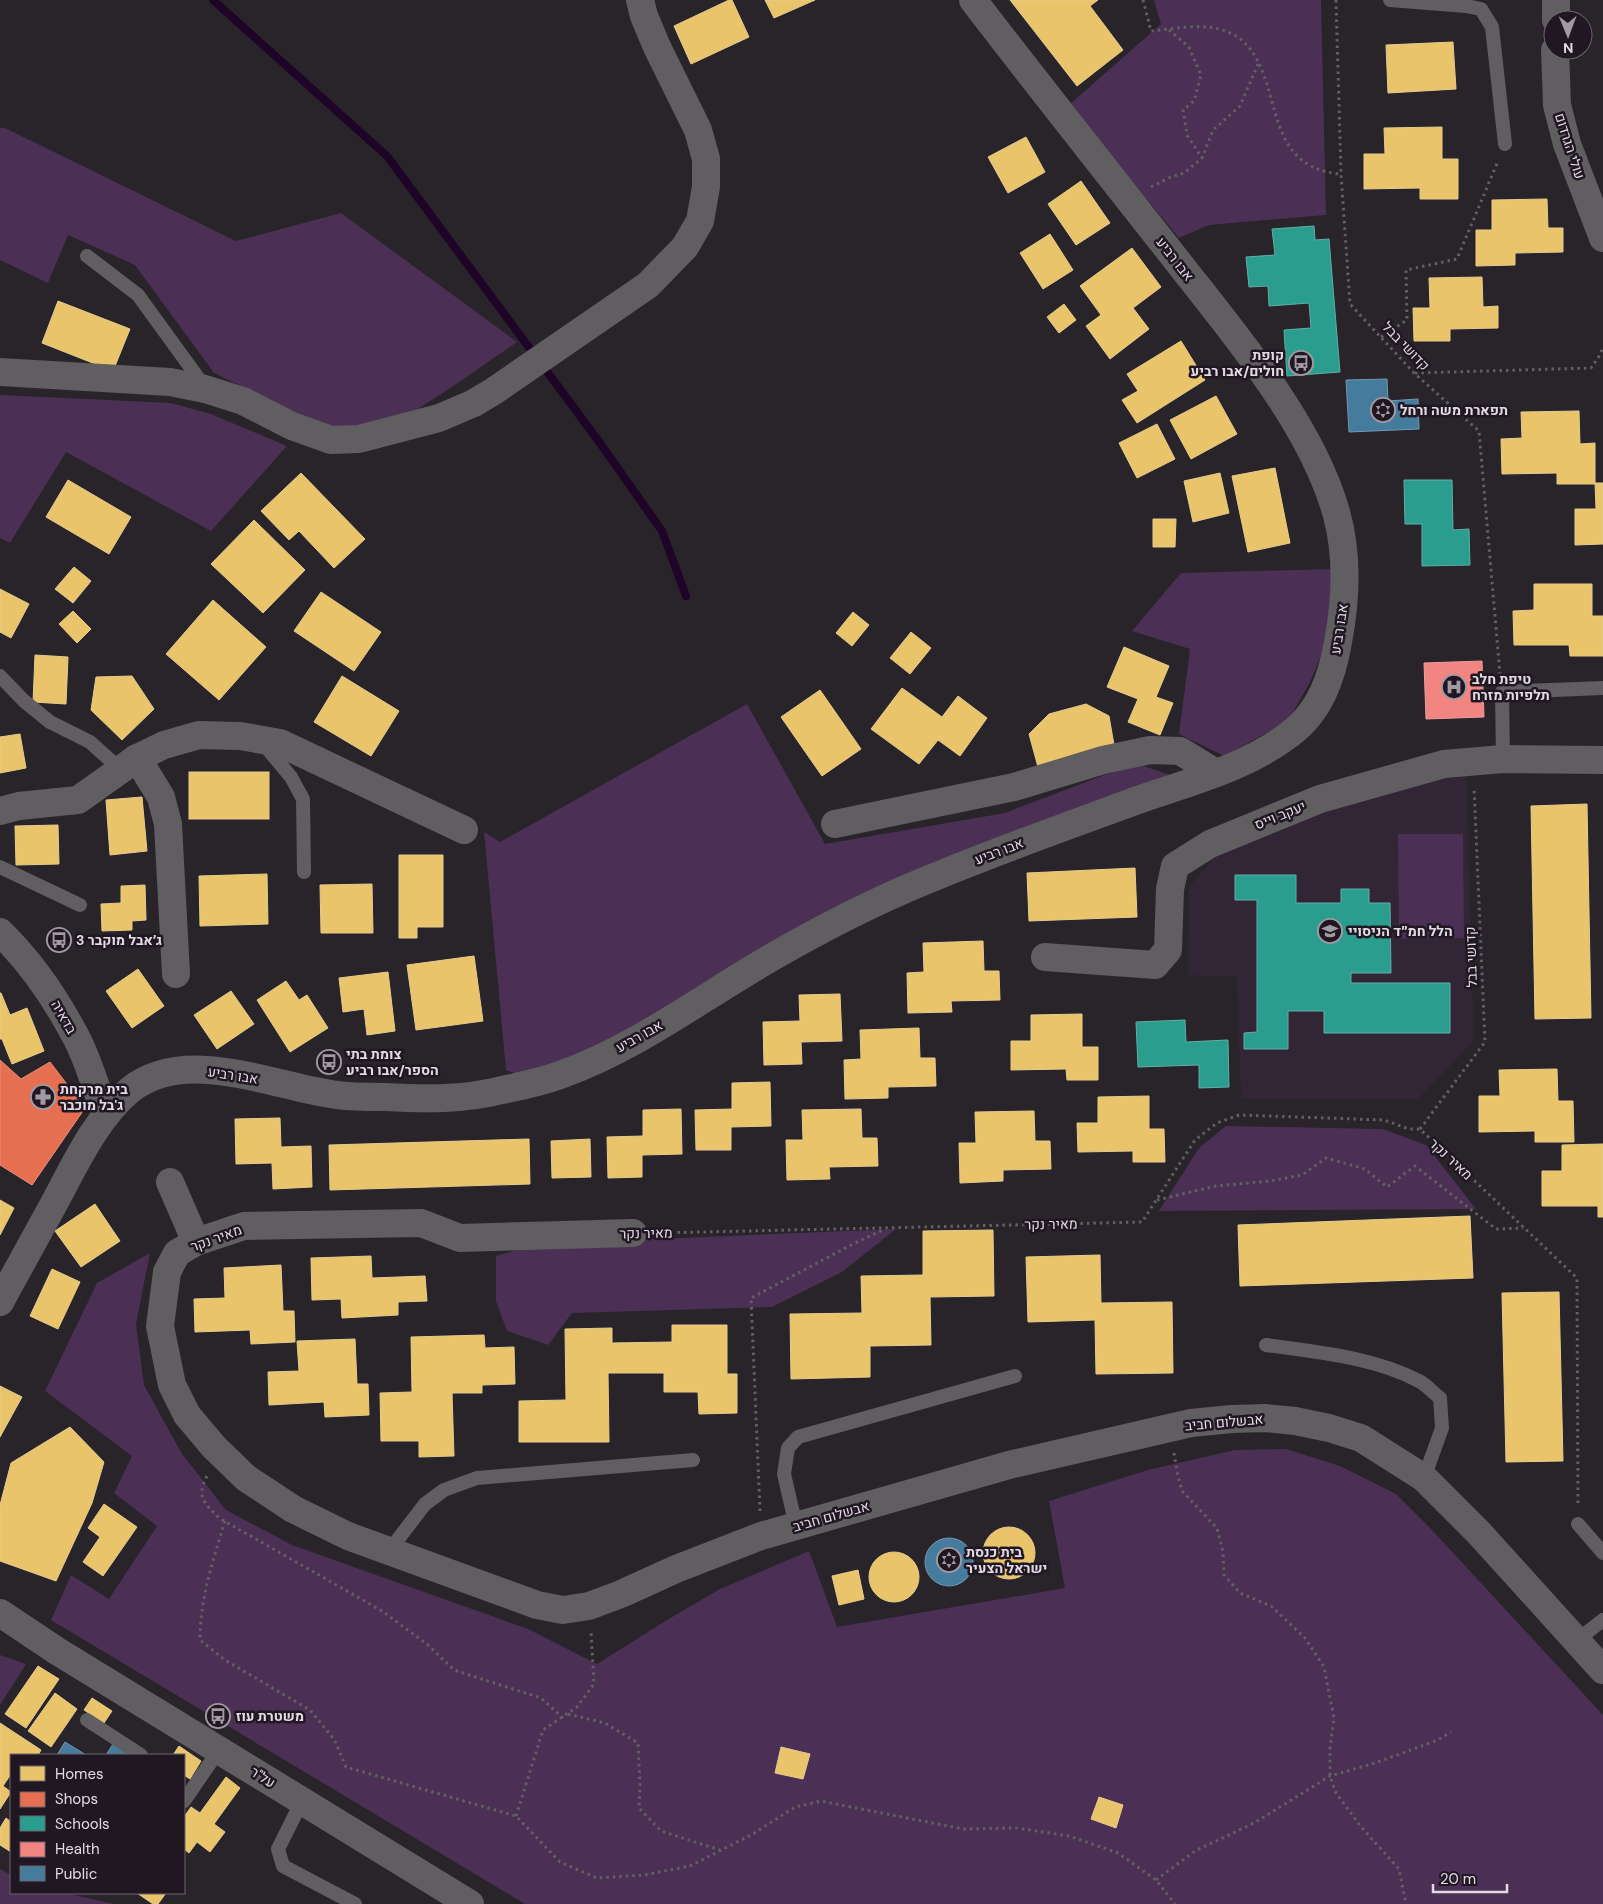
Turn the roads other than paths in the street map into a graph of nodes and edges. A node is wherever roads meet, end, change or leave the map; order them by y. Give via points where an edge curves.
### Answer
1 (640, 0) edge
2 (973, 0) edge
3 (1390, 0) edge
4 (1555, 60) edge
5 (1505, 144) road end
6 (1603, 238) edge
7 (87, 256) dead end
8 (0, 372) edge
9 (205, 388) junction
10 (0, 676) edge
11 (1603, 688) edge
12 (259, 739) junction
13 (1503, 759) junction
14 (1603, 760) edge
15 (128, 764) junction
16 (1216, 773) junction
17 (0, 811) edge
18 (835, 824) dead end
19 (464, 830) dead end
20 (0, 867) edge
21 (304, 872) dead end
22 (80, 905) dead end
23 (0, 932) edge
24 (1045, 957) dead end
25 (176, 974) dead end
26 (106, 1116) junction
27 (170, 1182) dead end
28 (633, 1233) road end
29 (196, 1242) junction
30 (0, 1302) edge
31 (1266, 1345) dead end
32 (1015, 1376) dead end
33 (693, 1460) dead end
34 (1424, 1478) junction
35 (1578, 1524) road end
36 (796, 1526) junction
37 (761, 1536) joint
38 (389, 1551) junction
39 (1603, 1553) edge
40 (0, 1613) edge
41 (1603, 1620) edge
42 (0, 1631) edge
43 (1576, 1641) junction
44 (57, 1651) junction
45 (1603, 1670) edge
46 (87, 1720) dead end
47 (219, 1750) junction
48 (139, 1754) edge
49 (185, 1795) edge
50 (302, 1801) junction
51 (355, 1904) edge
52 (470, 1904) edge

1 - 9 street via 657,47 698,130 706,159 706,187 700,221 685,247 648,285 474,402 439,418 359,440 331,440
2 - 16 street, אבו רביע via 1245,348 1289,414 1325,482 1337,517 1343,556 1344,600 1332,672 1322,696 1305,721 1289,736
3 - 5 lane via 1481,9 1492,27
4 - 6 street, עולי הגרדום via 1557,105 1567,144
7 - 9 lane via 138,295
8 - 9 street via 170,382
10 - 15 lane via 50,722
11 - 13 lane via 1502,692
12 - 15 street via 200,735 164,744
12 - 19 street via 280,742
12 - 21 lane via 292,777 303,799
13 - 14 street, יעקב וייס
13 - 24 street, יעקב וייס via 1444,764 1320,799 1210,844 1175,866 1170,889 1168,950 1155,965
15 - 17 street via 78,800
15 - 25 street via 161,797 168,824
16 - 18 street via 1180,751 1150,750 1103,760 1014,787
16 - 26 street, אבו רביע via 1041,835 923,881 851,914 760,964 639,1038 558,1076 476,1096 435,1099 338,1095 224,1072 189,1070 148,1078 128,1092
20 - 22 lane
23 - 26 street, בדאיה via 48,989 77,1038
26 - 30 street, אבו רביע via 74,1165
27 - 29 street
28 - 29 street, מאיר נקר via 460,1238 421,1223 244,1226
29 - 38 street, מאיר נקר via 177,1254 166,1272 160,1326 172,1385 187,1414 246,1478 294,1509 348,1536
31 - 34 lane via 1385,1366 1421,1382 1440,1398 1442,1428
32 - 36 lane via 798,1437 788,1448 784,1474
33 - 38 lane via 477,1478 444,1490 425,1504
34 - 36 street, אבשלום חביב via 1361,1438 1329,1428 1265,1418 1232,1419 1171,1427 1009,1465
34 - 43 street, אבשלום חביב via 1480,1533
35 - 39 lane
36 - 37 street, אבשלום חביב
37 - 38 street, מאיר נקר via 589,1606 563,1610 537,1604
40 - 44 street, על"ר
41 - 43 lane
42 - 44 street, על"ר
43 - 45 street, אבשלום חביב
44 - 47 street, על"ר
46 - 48 lane
47 - 49 lane
47 - 50 street, על"ר
50 - 51 lane via 278,1849 283,1866
50 - 52 street, על"ר

